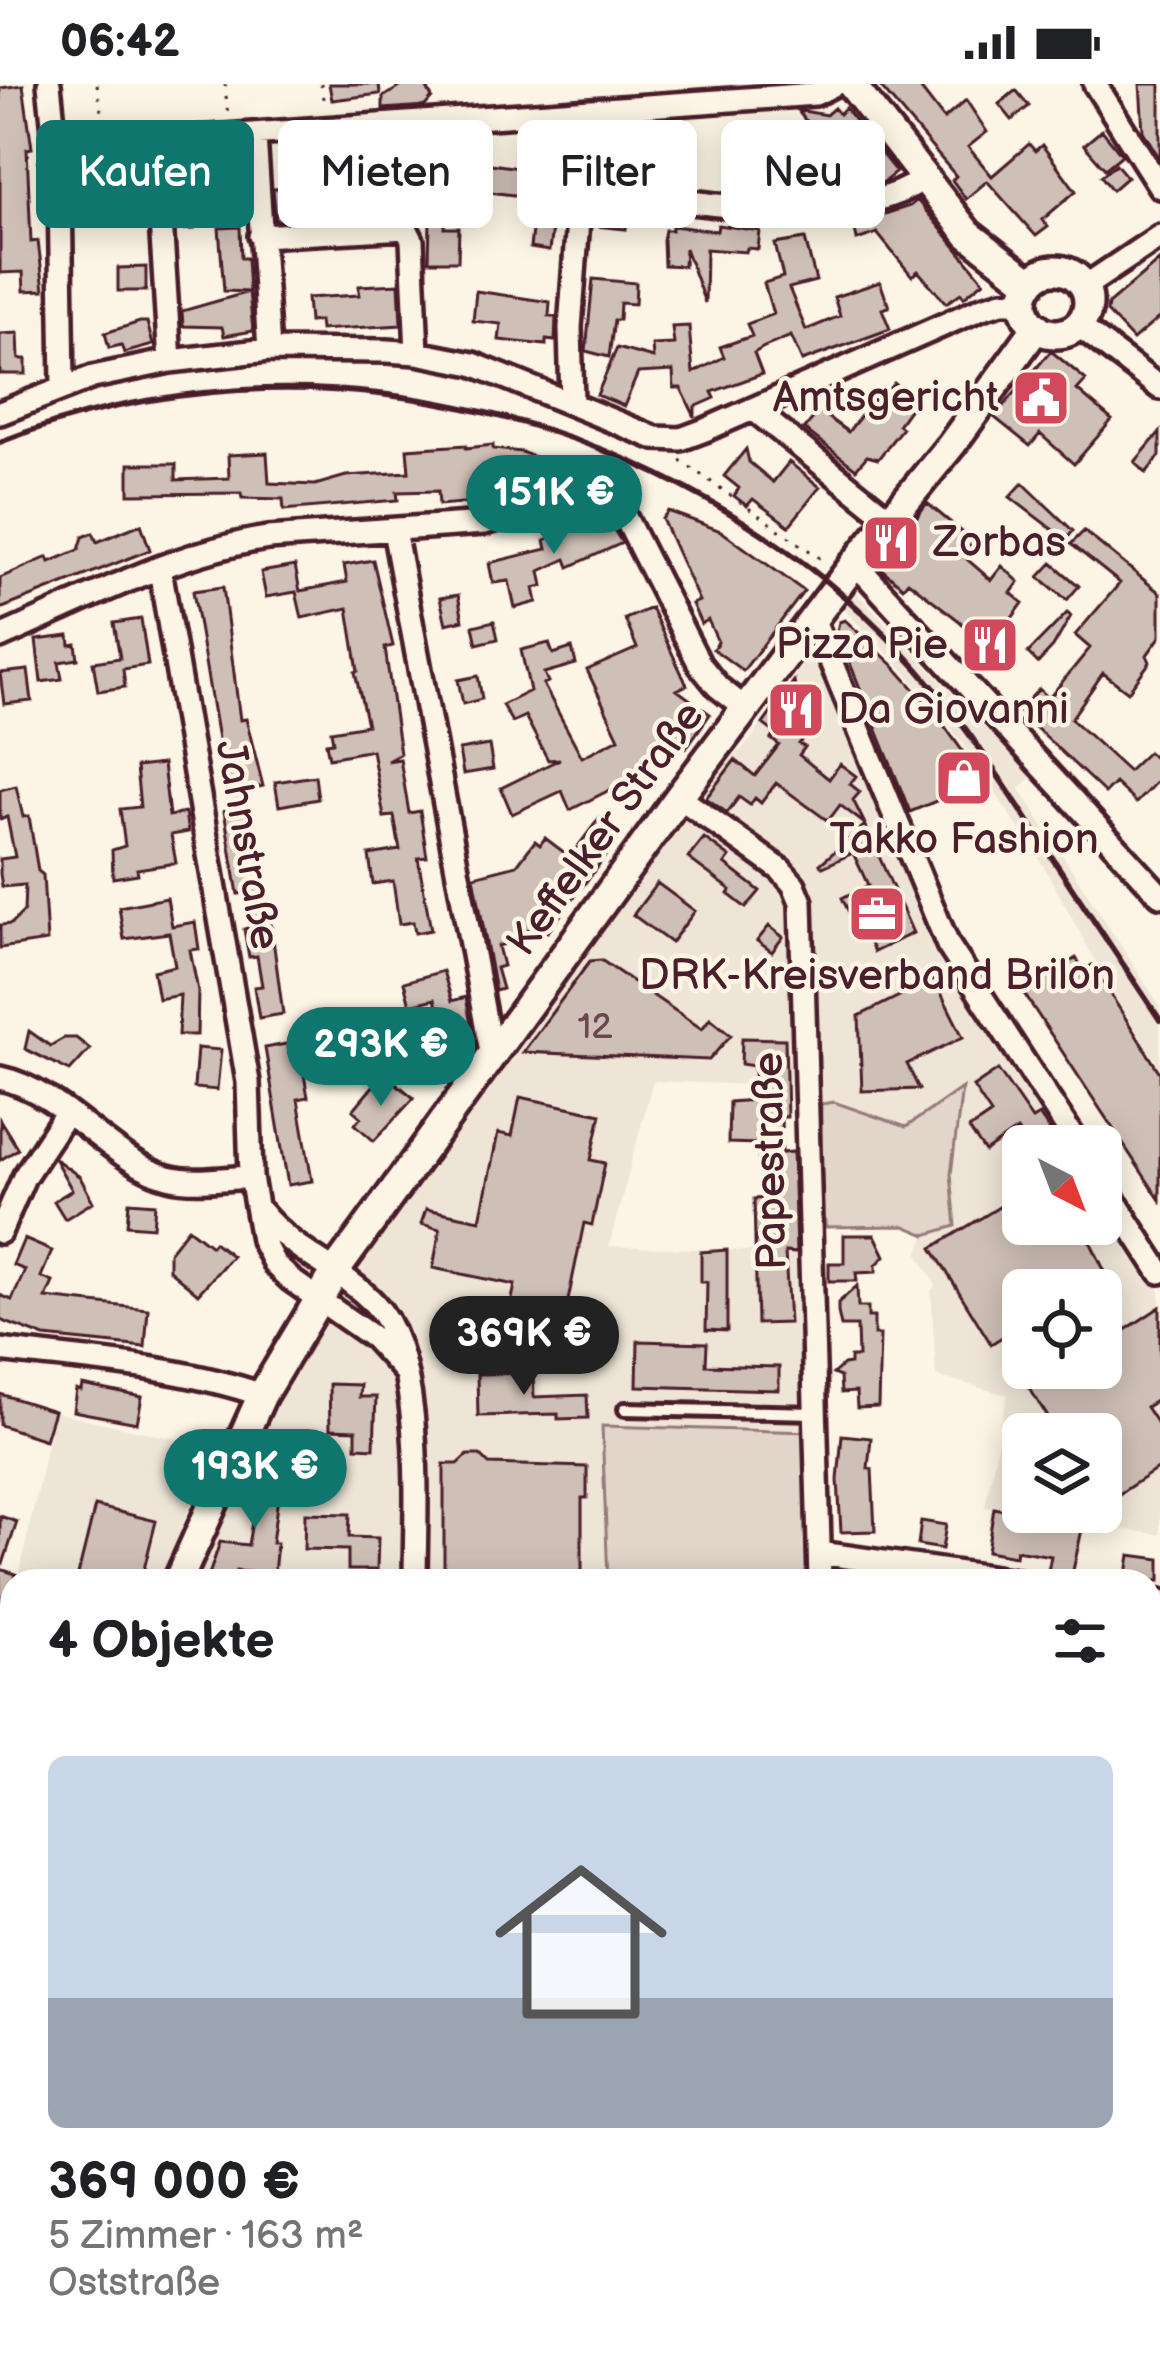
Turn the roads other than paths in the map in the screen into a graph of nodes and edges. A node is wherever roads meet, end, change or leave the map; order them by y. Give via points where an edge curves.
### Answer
1 (49, 84) edge
2 (836, 84) edge
3 (851, 84) edge
4 (1095, 84) edge
5 (586, 113) junction
6 (53, 120) edge
7 (585, 120) edge
8 (255, 136) joint
9 (923, 178) junction
10 (1160, 188) edge
11 (697, 199) edge
12 (61, 228) edge
13 (161, 228) edge
14 (577, 228) edge
15 (260, 236) junction
16 (1160, 236) edge
17 (1084, 286) junction
18 (1031, 304) junction
19 (1078, 325) junction
20 (269, 350) junction
21 (417, 352) junction
22 (170, 361) junction
23 (63, 387) junction
24 (1160, 388) edge
25 (572, 402) junction
26 (753, 409) junction
27 (0, 413) edge
28 (890, 519) junction
29 (394, 530) junction
30 (160, 569) junction
31 (850, 570) junction
32 (813, 618) junction
33 (0, 637) edge
34 (746, 709) junction
35 (680, 797) junction
36 (1160, 895) edge
37 (492, 1057) junction
38 (0, 1078) edge
39 (67, 1112) junction
40 (1065, 1125) edge
41 (251, 1177) junction
42 (256, 1206) junction
43 (1122, 1212) edge
44 (0, 1232) edge
45 (1160, 1271) edge
46 (334, 1274) junction
47 (318, 1299) junction
48 (0, 1350) edge
49 (404, 1371) junction
50 (262, 1395) junction
51 (625, 1409) dead end
52 (817, 1413) junction
53 (820, 1553) junction
54 (183, 1569) edge
55 (415, 1569) edge
56 (820, 1569) edge
57 (933, 1569) edge

1 - 6 street
2 - 5 street via 815,94
3 - 9 street
4 - 10 street
5 - 7 street
5 - 8 street
8 - 15 street
9 - 11 street via 898,194 795,211
9 - 18 street
12 - 23 street
13 - 22 street
14 - 25 street
15 - 20 street
15 - 21 street via 406,228
16 - 17 street
17 - 18 street via 1055,270 1042,274
17 - 19 street via 1088,307
18 - 19 street via 1055,334
18 - 26 street via 982,308
18 - 28 street, Keffelker Straße via 952,444
19 - 24 street
20 - 21 street
20 - 22 street
21 - 25 street
22 - 23 street
23 - 27 street
25 - 26 street via 655,438 688,437
26 - 28 street
28 - 31 street, Keffelker Straße
29 - 30 street via 250,541
29 - 34 street via 502,520 595,494 612,500 700,665
29 - 37 street
30 - 33 street
30 - 41 street, Jahnstraße via 248,1082
31 - 32 street, Keffelker Straße
31 - 36 street
32 - 34 street, Keffelker Straße
32 - 40 street via 948,945
34 - 35 street, Keffelker Straße
35 - 37 street, Keffelker Straße
35 - 52 street, Papestraße via 781,871 801,902
37 - 46 street, Keffelker Straße
38 - 39 street
39 - 41 street via 166,1177
39 - 44 street
41 - 42 street, Jahnstraße
42 - 46 street via 278,1234
42 - 47 street, Jahnstraße via 275,1265
43 - 45 street
46 - 47 street, Keffelker Straße
46 - 49 street via 378,1307
47 - 49 street, Jahnstraße via 374,1338
47 - 50 street, Keffelker Straße
48 - 50 street via 182,1373
49 - 55 street via 415,1458
50 - 54 street, Keffelker Straße
51 - 52 lane
52 - 53 street, Papestraße
53 - 56 street, Papestraße
53 - 57 street

